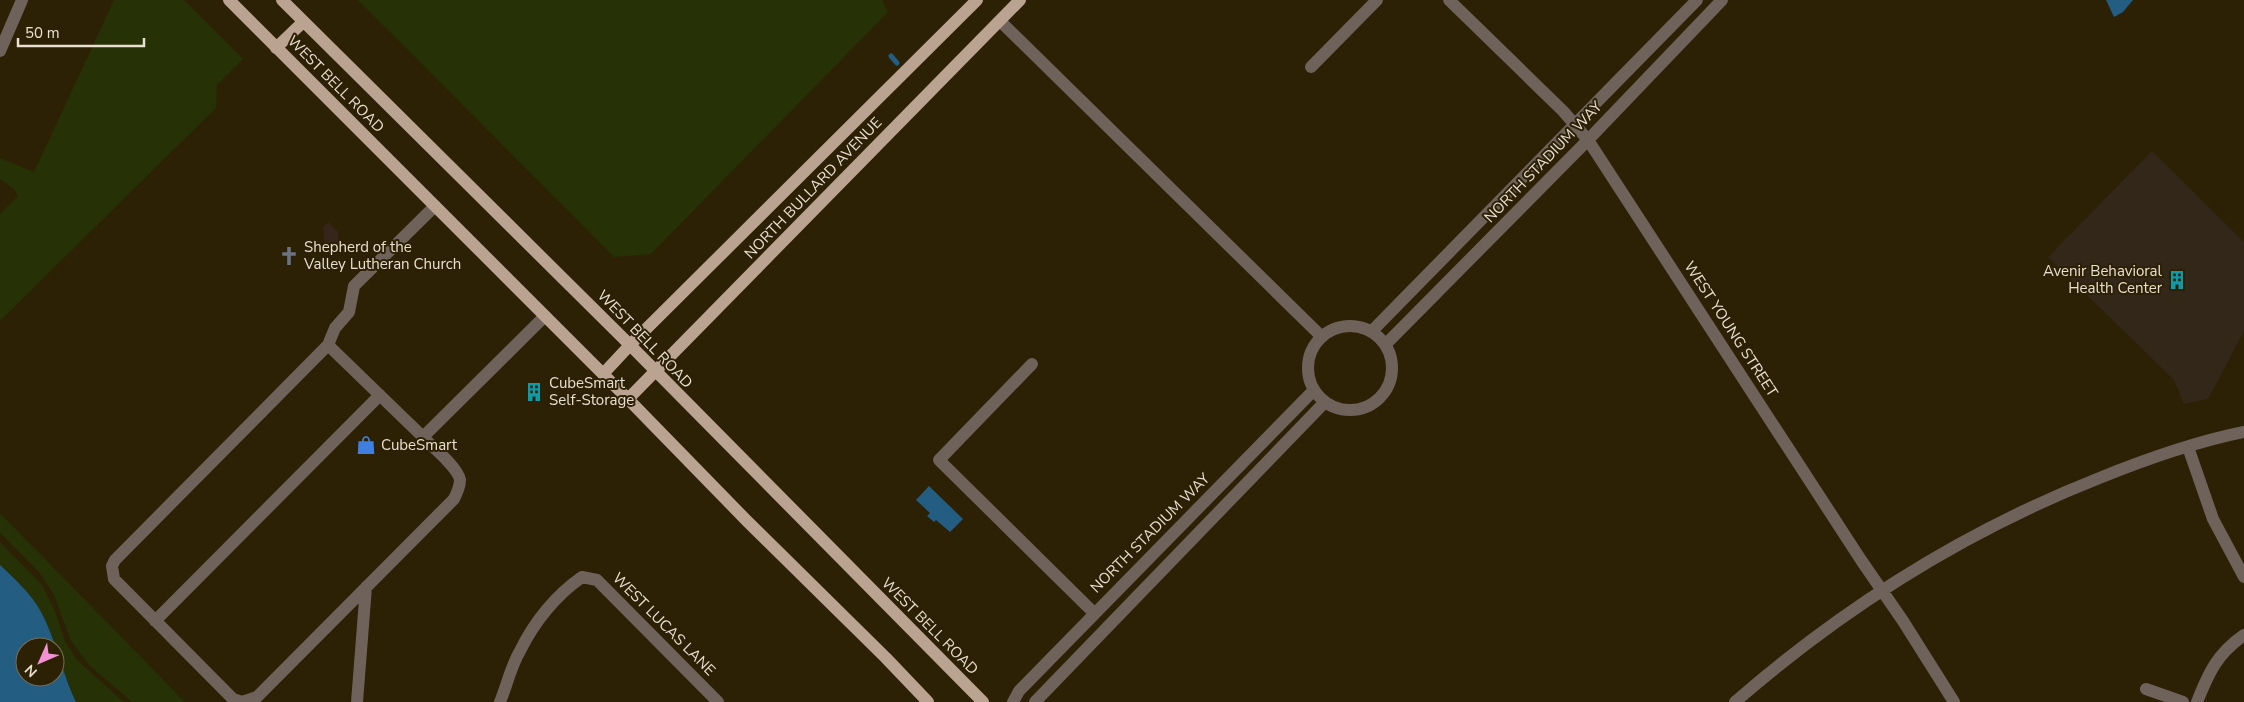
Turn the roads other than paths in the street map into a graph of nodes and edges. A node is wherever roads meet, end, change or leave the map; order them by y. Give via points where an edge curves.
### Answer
1 (22, 0) edge
2 (229, 0) edge
3 (282, 0) edge
4 (978, 0) edge
5 (1020, 0) edge
6 (1377, 0) edge
7 (1449, 0) edge
8 (1697, 0) edge
9 (1722, 0) edge
10 (1000, 21) junction
11 (303, 22) junction
12 (276, 48) junction
13 (0, 51) edge
14 (1311, 67) dead end
15 (1575, 126) junction
16 (1588, 140) junction
17 (435, 206) junction
18 (545, 316) junction
19 (1371, 332) junction
20 (1322, 337) junction
21 (328, 345) junction
22 (630, 345) junction
23 (1385, 345) junction
24 (1032, 364) dead end
25 (656, 373) junction
26 (603, 374) junction
27 (1314, 390) junction
28 (380, 395) junction
29 (628, 399) junction
30 (1326, 402) junction
31 (2244, 432) edge
32 (423, 437) junction
33 (2188, 447) junction
34 (2244, 577) edge
35 (366, 587) junction
36 (1882, 589) junction
37 (1094, 613) junction
38 (155, 620) junction
39 (2244, 635) edge
40 (2146, 689) dead end
41 (242, 702) edge
42 (357, 702) edge
43 (500, 702) edge
44 (718, 702) edge
45 (928, 702) edge
46 (983, 702) edge
47 (1013, 702) edge
48 (1035, 702) edge
49 (1735, 702) edge
50 (1954, 702) edge
51 (2183, 702) edge
52 (2197, 702) edge

1 - 13 street
2 - 12 main road, WEST BELL ROAD
3 - 11 main road, WEST BELL ROAD
4 - 22 main road, NORTH BULLARD AVENUE
5 - 10 main road, NORTH BULLARD AVENUE
6 - 14 street
7 - 15 street, WEST YOUNG STREET
8 - 15 street, NORTH STADIUM WAY
9 - 16 street, NORTH STADIUM WAY
10 - 20 street
10 - 25 main road, NORTH BULLARD AVENUE
11 - 12 main road
11 - 22 main road, WEST BELL ROAD
12 - 17 main road, WEST BELL ROAD
15 - 16 street, WEST YOUNG STREET
15 - 19 street, NORTH STADIUM WAY
16 - 23 street, NORTH STADIUM WAY
16 - 36 street, WEST YOUNG STREET
17 - 18 main road, WEST BELL ROAD
17 - 21 street via 354,286 349,312 335,328
18 - 26 main road, WEST BELL ROAD
18 - 32 street
19 - 20 street via 1344,326
19 - 23 street
20 - 27 street via 1312,350 1308,364
21 - 28 street
21 - 38 street via 114,560 114,579
22 - 25 main road, WEST BELL ROAD
22 - 26 main road, NORTH BULLARD AVENUE
23 - 30 street via 1392,370 1390,383 1376,402 1356,410 1345,410
24 - 37 street via 939,460
25 - 29 main road, NORTH BULLARD AVENUE
25 - 46 main road, WEST BELL ROAD
26 - 29 main road, WEST BELL ROAD
27 - 30 street
27 - 37 street, NORTH STADIUM WAY
28 - 32 street
28 - 38 street
29 - 45 main road, WEST BELL ROAD
30 - 48 street
31 - 33 street
32 - 35 street via 455,468 460,478 459,489 454,499
33 - 34 street via 2213,519
33 - 36 street via 2126,467 2014,514
35 - 41 street via 257,697
35 - 42 street
36 - 49 street via 1803,646
36 - 50 street, WEST YOUNG STREET
37 - 47 street, NORTH STADIUM WAY via 1019,691
38 - 41 street via 234,699
39 - 52 street via 2216,660
40 - 51 street
43 - 44 street, WEST LUCAS LANE via 520,651 550,606 568,586 582,577 597,580

